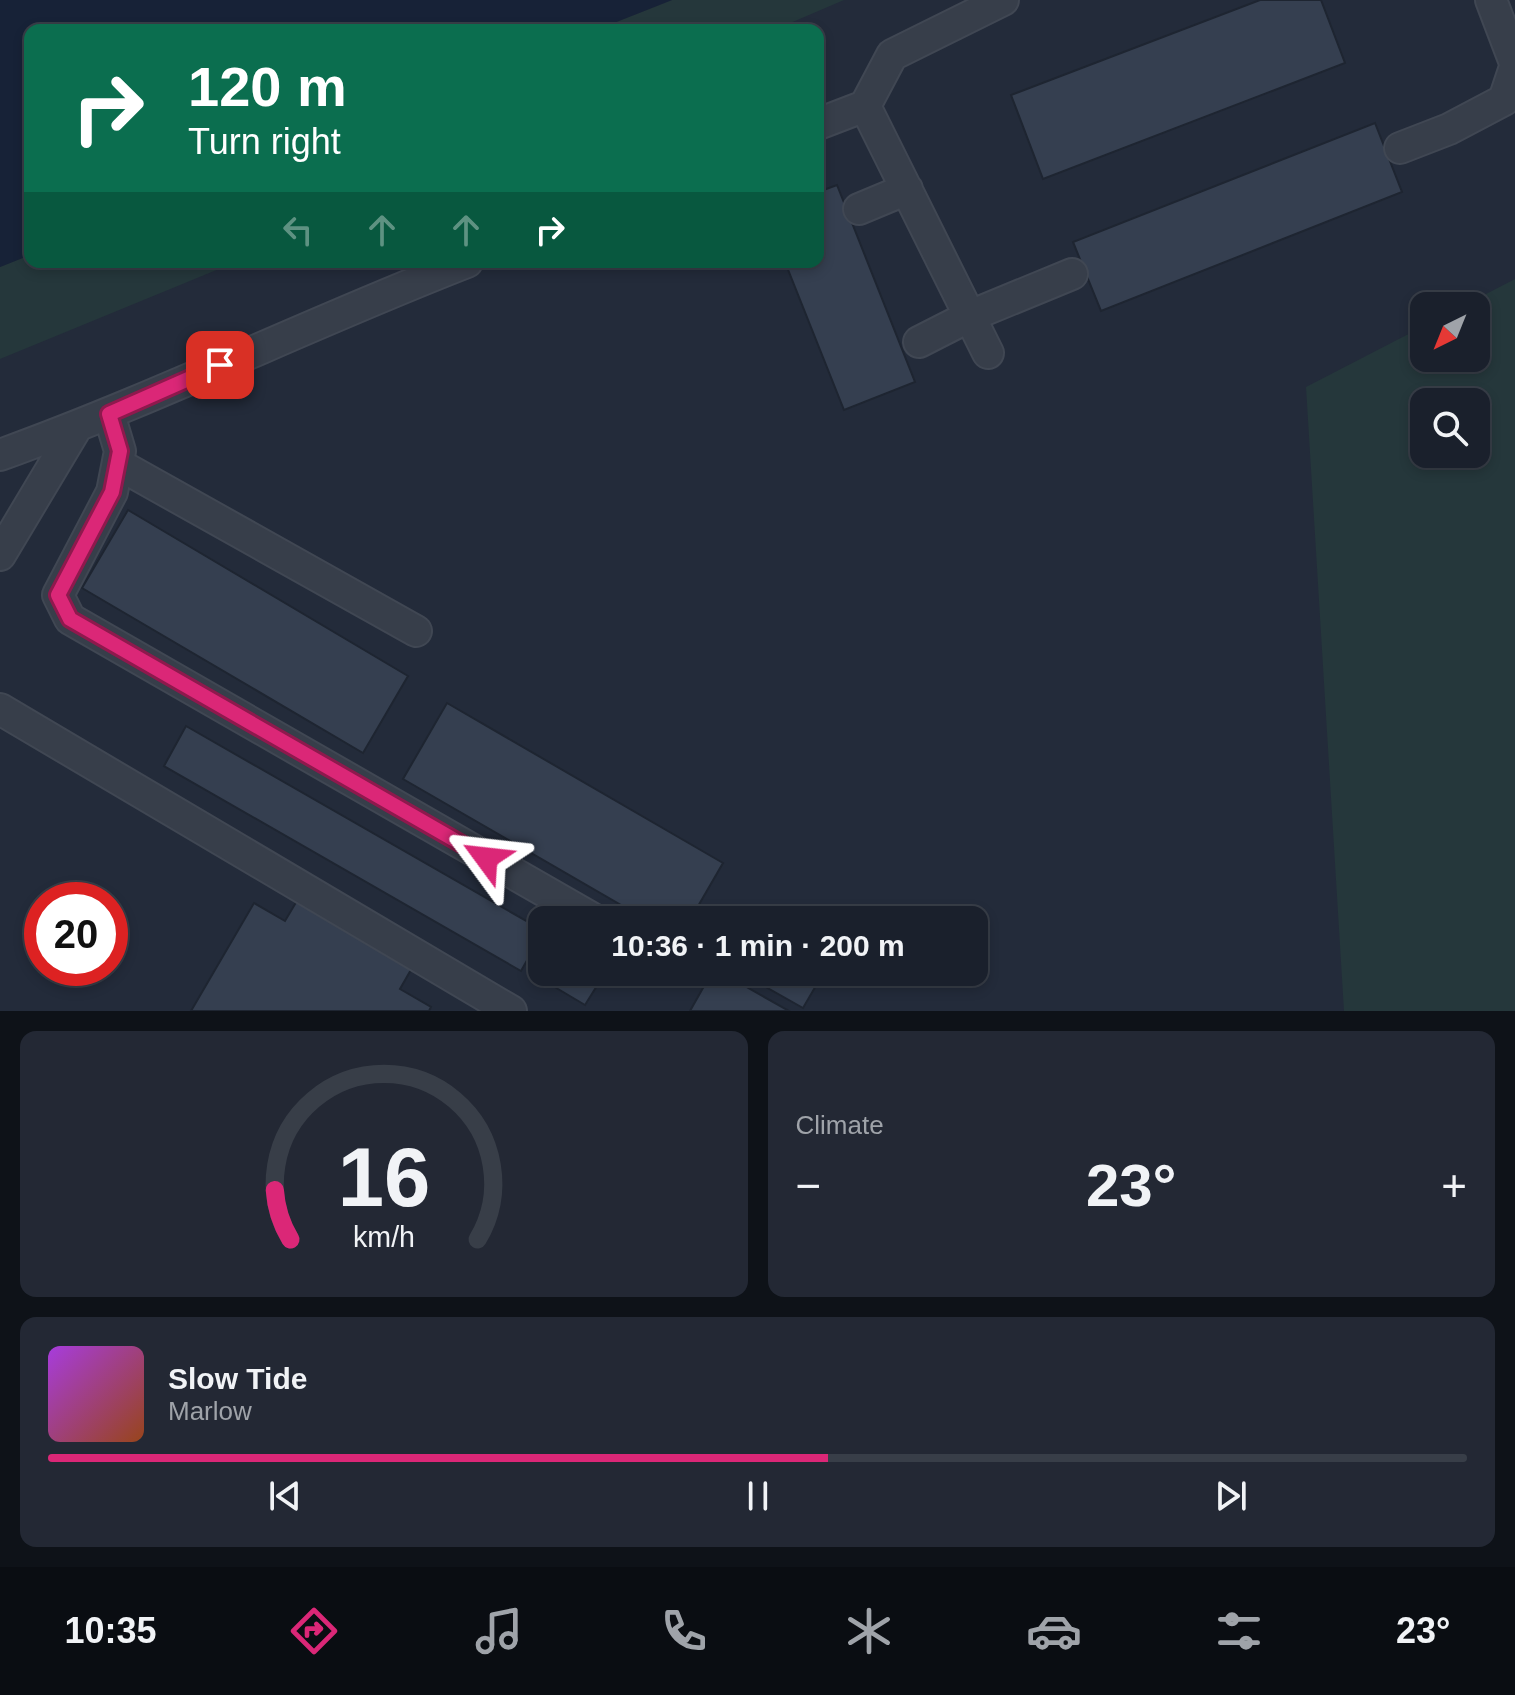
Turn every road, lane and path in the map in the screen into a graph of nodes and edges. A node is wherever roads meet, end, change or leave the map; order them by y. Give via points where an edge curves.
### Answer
1 (1003, 0) edge
2 (1491, 0) edge
3 (1515, 65) edge
4 (865, 106) junction
5 (824, 122) edge
6 (1400, 148) dead end
7 (907, 189) junction
8 (859, 209) dead end
9 (452, 268) edge
10 (1072, 274) dead end
11 (970, 316) junction
12 (919, 342) dead end
13 (988, 353) dead end
14 (109, 414) junction
15 (76, 428) junction
16 (0, 455) edge
17 (118, 464) junction
18 (0, 555) edge
19 (416, 631) dead end
20 (0, 709) edge
21 (571, 906) edge
22 (490, 1006) edge

1 - 4 lane via 892,55
2 - 3 lane
3 - 6 lane via 1504,100
4 - 5 lane
4 - 7 lane
7 - 8 lane
7 - 11 lane
9 - 14 lane
10 - 11 lane
11 - 12 lane
11 - 13 lane
14 - 15 lane
14 - 17 lane via 120,451
15 - 16 lane
15 - 18 lane
17 - 19 lane
17 - 21 lane via 112,492 58,595 70,619
20 - 22 lane

